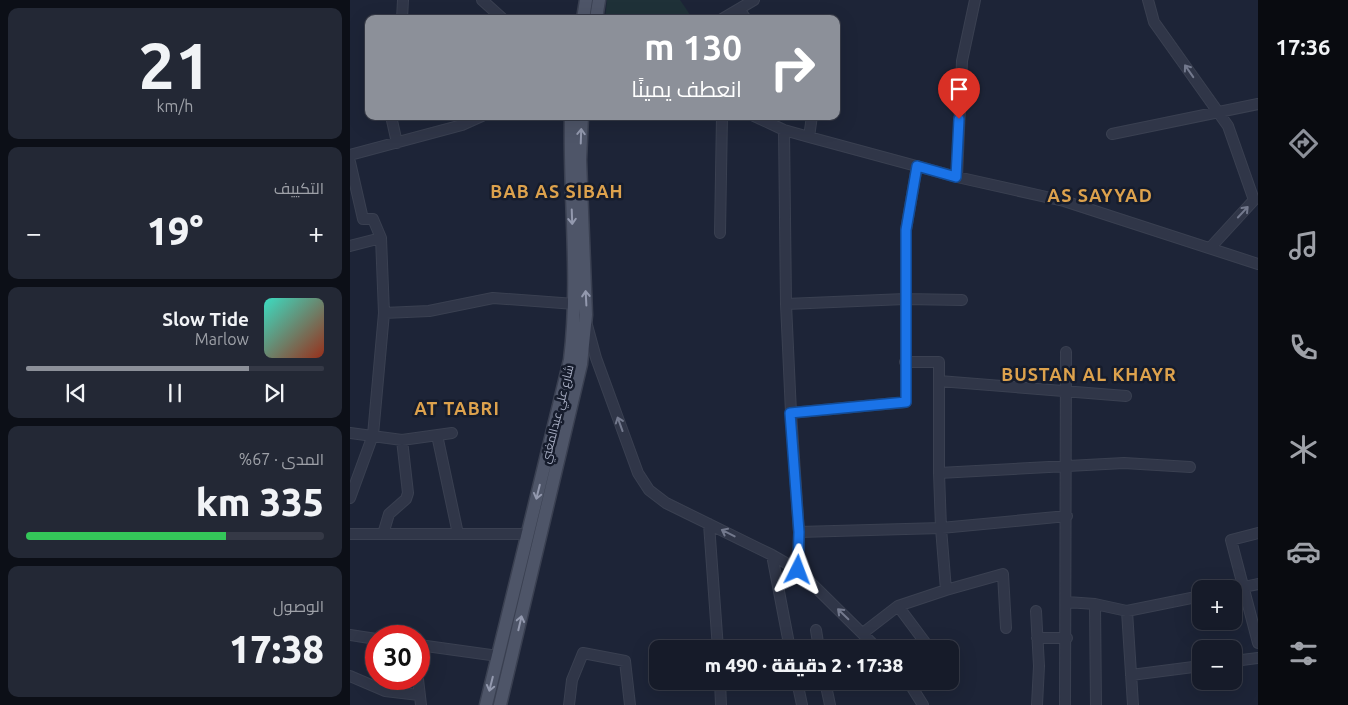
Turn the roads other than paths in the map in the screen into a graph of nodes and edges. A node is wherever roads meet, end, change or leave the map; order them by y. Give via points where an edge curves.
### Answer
1 (403, 0) edge
2 (482, 0) edge
3 (586, 0) edge
4 (599, 0) edge
5 (754, 0) edge
6 (975, 0) edge
7 (1148, 0) edge
8 (741, 5) edge
9 (402, 15) edge
10 (499, 15) edge
11 (584, 15) edge
12 (597, 15) edge
13 (727, 15) edge
14 (1258, 104) edge
15 (1218, 112) junction
16 (392, 120) edge
17 (473, 120) edge
18 (571, 120) edge
19 (582, 120) edge
20 (722, 120) edge
21 (763, 120) edge
22 (811, 120) edge
23 (784, 130) junction
24 (1112, 134) dead end
25 (808, 137) junction
26 (397, 143) junction
27 (350, 155) edge
28 (350, 162) edge
29 (917, 166) junction
30 (956, 177) junction
31 (720, 234) dead end
32 (381, 238) junction
33 (350, 246) edge
34 (1210, 248) junction
35 (1258, 264) edge
36 (905, 299) junction
37 (962, 300) dead end
38 (575, 304) junction
39 (786, 304) junction
40 (384, 313) junction
41 (586, 321) junction
42 (1066, 352) dead end
43 (576, 362) junction
44 (905, 362) junction
45 (940, 381) junction
46 (1066, 391) junction
47 (1126, 396) dead end
48 (790, 413) junction
49 (350, 433) edge
50 (452, 433) dead end
51 (437, 435) junction
52 (373, 436) junction
53 (402, 440) junction
54 (1066, 466) junction
55 (1190, 467) dead end
56 (939, 473) junction
57 (350, 498) edge
58 (1066, 516) junction
59 (709, 524) junction
60 (941, 528) junction
61 (799, 532) junction
62 (1258, 533) edge
63 (350, 534) edge
64 (383, 534) junction
65 (458, 534) junction
66 (528, 534) junction
67 (772, 555) junction
68 (798, 570) junction
69 (1238, 580) edge
70 (1258, 584) edge
71 (1242, 587) edge
72 (946, 590) junction
73 (1242, 597) edge
74 (1192, 598) edge
75 (1067, 602) junction
76 (1095, 604) junction
77 (898, 606) junction
78 (1036, 611) dead end
79 (1127, 612) junction
80 (1006, 628) dead end
81 (816, 630) dead end
82 (863, 633) junction
83 (350, 635) edge
84 (365, 637) edge
85 (1037, 638) junction
86 (1067, 638) junction
87 (717, 640) edge
88 (788, 640) edge
89 (818, 640) edge
90 (870, 640) edge
91 (923, 640) edge
92 (1258, 642) edge
93 (430, 647) edge
94 (498, 656) junction
95 (1258, 658) edge
96 (1242, 660) edge
97 (1192, 667) edge
98 (1131, 675) junction
99 (350, 676) edge
100 (720, 690) edge
101 (799, 690) edge
102 (827, 690) edge
103 (914, 690) edge
104 (420, 700) edge
105 (486, 705) edge
106 (500, 705) edge
107 (569, 705) edge
108 (630, 705) edge
109 (721, 705) edge
110 (802, 705) edge
111 (830, 705) edge
112 (923, 705) edge
113 (1037, 705) edge
114 (1065, 705) edge
115 (1096, 705) edge
116 (1133, 705) edge

1 - 9 street
2 - 10 street
3 - 11 main road
4 - 12 main road
5 - 8 street
6 - 30 street via 962,60
15 -> 7 street via 1154,22
8 - 13 street
14 - 15 street
15 - 24 street
34 -> 15 street via 1254,200 1228,126
16 - 26 street
17 - 26 street
18 -> 38 main road, شارع علي عبدالمغني
41 -> 19 main road, شارع علي عبدالمغني via 580,160
20 - 31 street
21 - 23 street
22 - 25 street
23 - 25 street
23 - 39 street
25 - 29 street
26 - 27 street
28 - 32 street via 363,219 373,219
29 - 30 street
29 - 36 street via 906,230
30 - 34 street via 1064,201
32 - 33 street
32 - 40 street
34 - 35 street
36 - 37 street
36 - 39 street
36 - 44 street
38 - 40 street via 492,298 429,311
38 - 43 main road, شارع علي عبدالمغني
39 - 48 street
40 - 52 street
41 - 43 main road, شارع علي عبدالمغني
59 -> 41 street via 660,499 641,479 596,358
42 - 46 street
43 -> 66 main road, شارع علي عبدالمغني
106 -> 43 main road, شارع علي عبدالمغني
44 - 45 street via 939,362
44 - 48 street via 906,402
45 - 46 street
45 - 56 street
46 - 47 street
46 - 54 street
48 - 61 street
49 - 52 street
50 - 51 street
51 - 53 street
51 - 65 street
52 - 53 street
52 - 57 street
53 - 64 street via 408,493 401,505 389,514
54 - 55 street via 1124,463
54 - 56 street
54 - 58 street
56 - 60 street
58 - 60 street
58 - 75 street
67 -> 59 street
59 - 87 street
60 - 61 street
60 - 72 street
61 - 68 street
62 - 69 street via 1231,540
63 - 64 street
64 - 65 street
65 - 66 street
66 - 94 main road, شارع علي عبدالمغني
67 - 68 street
67 - 88 street
82 -> 68 street
70 - 71 street
72 - 77 street
72 - 80 street via 1003,574
73 - 92 street
74 - 79 street
75 - 76 street
75 - 86 street
76 - 79 street
76 - 115 street
77 - 82 street
77 - 91 street
78 - 85 street
79 - 98 street
81 - 89 street
82 - 90 street
83 - 84 street
85 - 86 street
85 - 113 street
86 - 114 street
93 - 94 street
94 -> 105 main road, شارع علي عبدالمغني
95 - 96 street
97 - 98 street
98 - 116 street
99 - 104 street via 385,691
100 - 109 street
101 - 110 street
102 - 111 street
103 - 112 street
107 - 108 street via 572,680 583,653 625,661

